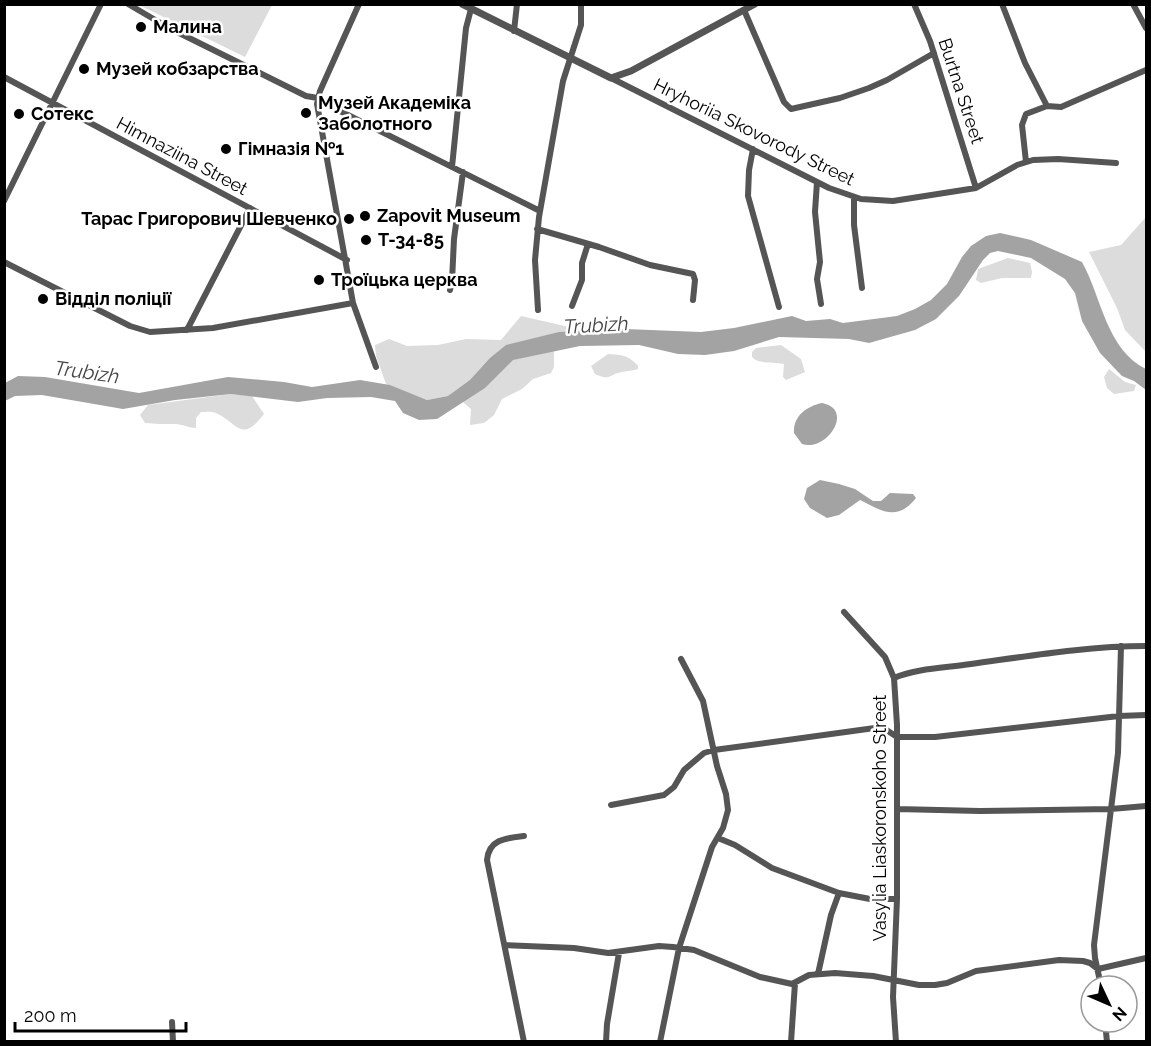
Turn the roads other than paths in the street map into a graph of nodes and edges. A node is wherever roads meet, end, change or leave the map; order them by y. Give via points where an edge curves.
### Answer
1 (101, 4) edge
2 (128, 4) edge
3 (359, 4) edge
4 (462, 4) edge
5 (517, 4) edge
6 (581, 4) edge
7 (755, 4) edge
8 (914, 4) edge
9 (1002, 4) edge
10 (1133, 4) edge
11 (471, 9) junction
12 (744, 10) junction
13 (1146, 28) edge
14 (514, 31) junction
15 (934, 53) junction
16 (570, 58) junction
17 (1146, 70) edge
18 (4, 77) edge
19 (610, 78) junction
20 (318, 98) junction
21 (53, 104) junction
22 (1047, 106) junction
23 (753, 149) junction
24 (1026, 162) junction
25 (1116, 163) dead end
26 (452, 167) junction
27 (463, 172) junction
28 (817, 182) junction
29 (976, 188) junction
30 (854, 198) junction
31 (4, 201) edge
32 (250, 208) junction
33 (540, 211) junction
34 (537, 230) junction
35 (588, 244) junction
36 (346, 260) junction
37 (4, 262) edge
38 (862, 288) dead end
39 (450, 290) dead end
40 (693, 300) dead end
41 (353, 303) junction
42 (821, 304) dead end
43 (572, 306) dead end
44 (779, 307) dead end
45 (538, 310) dead end
46 (188, 330) junction
47 (376, 367) dead end
48 (844, 612) dead end
49 (1121, 646) junction
50 (1146, 646) edge
51 (681, 659) dead end
52 (894, 678) junction
53 (1146, 715) edge
54 (1119, 716) junction
55 (897, 737) junction
56 (714, 750) junction
57 (611, 805) dead end
58 (1146, 806) edge
59 (897, 809) junction
60 (1111, 809) junction
61 (524, 836) dead end
62 (718, 838) junction
63 (839, 893) junction
64 (897, 898) junction
65 (505, 945) junction
66 (680, 948) junction
67 (619, 953) junction
68 (1146, 958) edge
69 (1098, 969) junction
70 (818, 974) junction
71 (1099, 974) edge
72 (896, 981) junction
73 (795, 982) junction
74 (172, 1022) dead end
75 (173, 1041) edge
76 (524, 1041) edge
77 (606, 1041) edge
78 (660, 1041) edge
79 (791, 1041) edge
80 (896, 1041) edge

1 - 21 street
2 - 20 street via 306,96
3 - 20 street
4 - 11 street, Hryhoriia Skovorody Street
5 - 14 street
6 - 16 street via 581,25
7 - 12 street
8 - 15 street, Burtna Street
9 - 22 street
10 - 13 street
11 - 14 street, Hryhoriia Skovorody Street
11 - 26 street
12 - 15 street via 784,102 791,109 869,88
12 - 19 street via 631,71
14 - 16 street, Hryhoriia Skovorody Street
15 - 29 street, Burtna Street
16 - 19 street, Hryhoriia Skovorody Street
16 - 33 street
17 - 22 street via 1061,107
18 - 21 street, Himnaziina Street
19 - 23 street, Hryhoriia Skovorody Street
20 - 26 street
20 - 36 street
21 - 31 street
21 - 32 street, Himnaziina Street
22 - 24 street via 1029,112 1022,120
23 - 28 street, Hryhoriia Skovorody Street
23 - 44 street via 748,196
24 - 25 street, Hryhoriia Skovorody Street via 1058,159
24 - 29 street, Hryhoriia Skovorody Street
26 - 27 street
27 - 33 street
27 - 39 street
28 - 30 street, Hryhoriia Skovorody Street
28 - 42 street via 817,279
29 - 30 street, Hryhoriia Skovorody Street via 893,201
30 - 38 street
32 - 36 street, Himnaziina Street
32 - 46 street
33 - 34 street
34 - 35 street
34 - 45 street
35 - 40 street via 650,266 693,274
35 - 43 street via 582,280
36 - 41 street
37 - 46 street via 138,329
41 - 46 street
41 - 47 street
48 - 52 street, Vasylia Liaskoronskoho Street via 885,657
49 - 50 street
49 - 52 street via 914,672
49 - 54 street
51 - 56 street via 703,701
52 - 55 street, Vasylia Liaskoronskoho Street
53 - 54 street
54 - 55 street via 935,737
54 - 60 street
55 - 56 street via 882,727
55 - 59 street, Vasylia Liaskoronskoho Street
56 - 57 street via 704,753 684,770 664,795
56 - 62 street via 728,805
58 - 60 street
59 - 60 street
59 - 64 street, Vasylia Liaskoronskoho Street
60 - 69 street via 1094,945
61 - 65 street via 496,842 487,856
62 - 63 street via 772,868
62 - 66 street
63 - 64 street via 870,899
63 - 70 street
64 - 72 street, Vasylia Liaskoronskoho Street
65 - 67 street
65 - 76 street
66 - 67 street via 659,946
66 - 73 street via 760,977
66 - 78 street
67 - 77 street
68 - 69 street
69 - 71 street
69 - 72 street via 1083,961 1059,960 976,971 940,984
70 - 72 street via 859,974
70 - 73 street
72 - 80 street, Vasylia Liaskoronskoho Street
73 - 79 street
74 - 75 street

